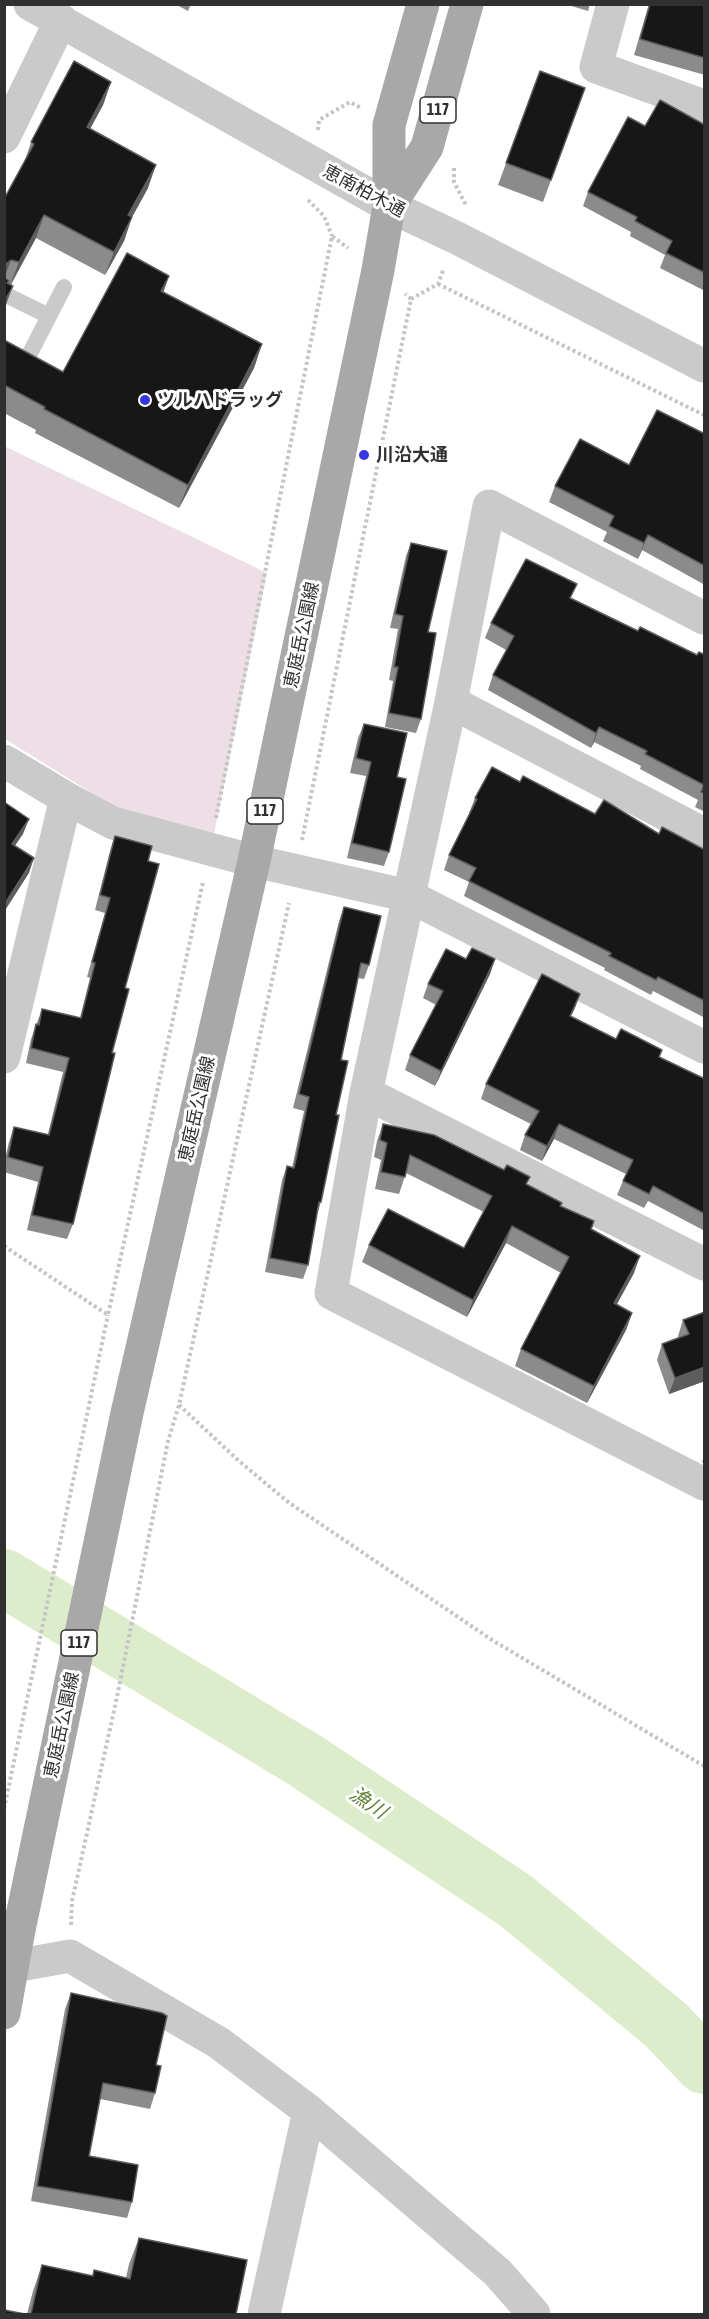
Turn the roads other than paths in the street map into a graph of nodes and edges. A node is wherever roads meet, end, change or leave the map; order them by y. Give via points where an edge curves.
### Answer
1 (30, 4) edge
2 (423, 4) edge
3 (467, 4) edge
4 (614, 4) edge
5 (61, 20) junction
6 (705, 106) edge
7 (4, 137) edge
8 (389, 206) junction
9 (64, 287) dead end
10 (4, 294) edge
11 (49, 316) junction
12 (26, 361) edge
13 (705, 366) edge
14 (705, 618) edge
15 (451, 702) junction
16 (4, 761) edge
17 (66, 798) junction
18 (705, 834) edge
19 (255, 861) junction
20 (409, 896) junction
21 (11, 993) edge
22 (705, 1047) edge
23 (4, 1057) edge
24 (366, 1093) junction
25 (705, 1264) edge
26 (705, 1484) edge
27 (12, 1942) edge
28 (4, 2013) edge
29 (309, 2111) junction
30 (264, 2314) edge
31 (534, 2314) edge

1 - 5 street, 恵南柏木通
2 - 8 main road, 恵庭岳公園線 / 117 via 389,125
3 - 8 main road, 恵庭岳公園線 / 117 via 428,147
4 - 6 street via 596,67
5 - 7 street
5 - 8 street, 恵南柏木通
8 - 13 street, 恵南柏木通
8 - 19 main road, 恵庭岳公園線 / 117
9 - 11 lane
10 - 11 lane
11 - 12 lane
14 - 15 street via 489,506
15 - 18 street
15 - 20 street
16 - 17 street
17 - 19 street via 113,823
17 - 21 street
19 - 20 street
19 - 27 main road, 恵庭岳公園線 / 117 via 127,1413 32,1873
20 - 22 street
20 - 24 street
21 - 23 street
24 - 25 street
24 - 26 street via 331,1293
27 - 28 main road, 恵庭岳公園線 / 117
27 - 29 street via 70,1956 219,2043
29 - 30 street
29 - 31 street via 497,2272

